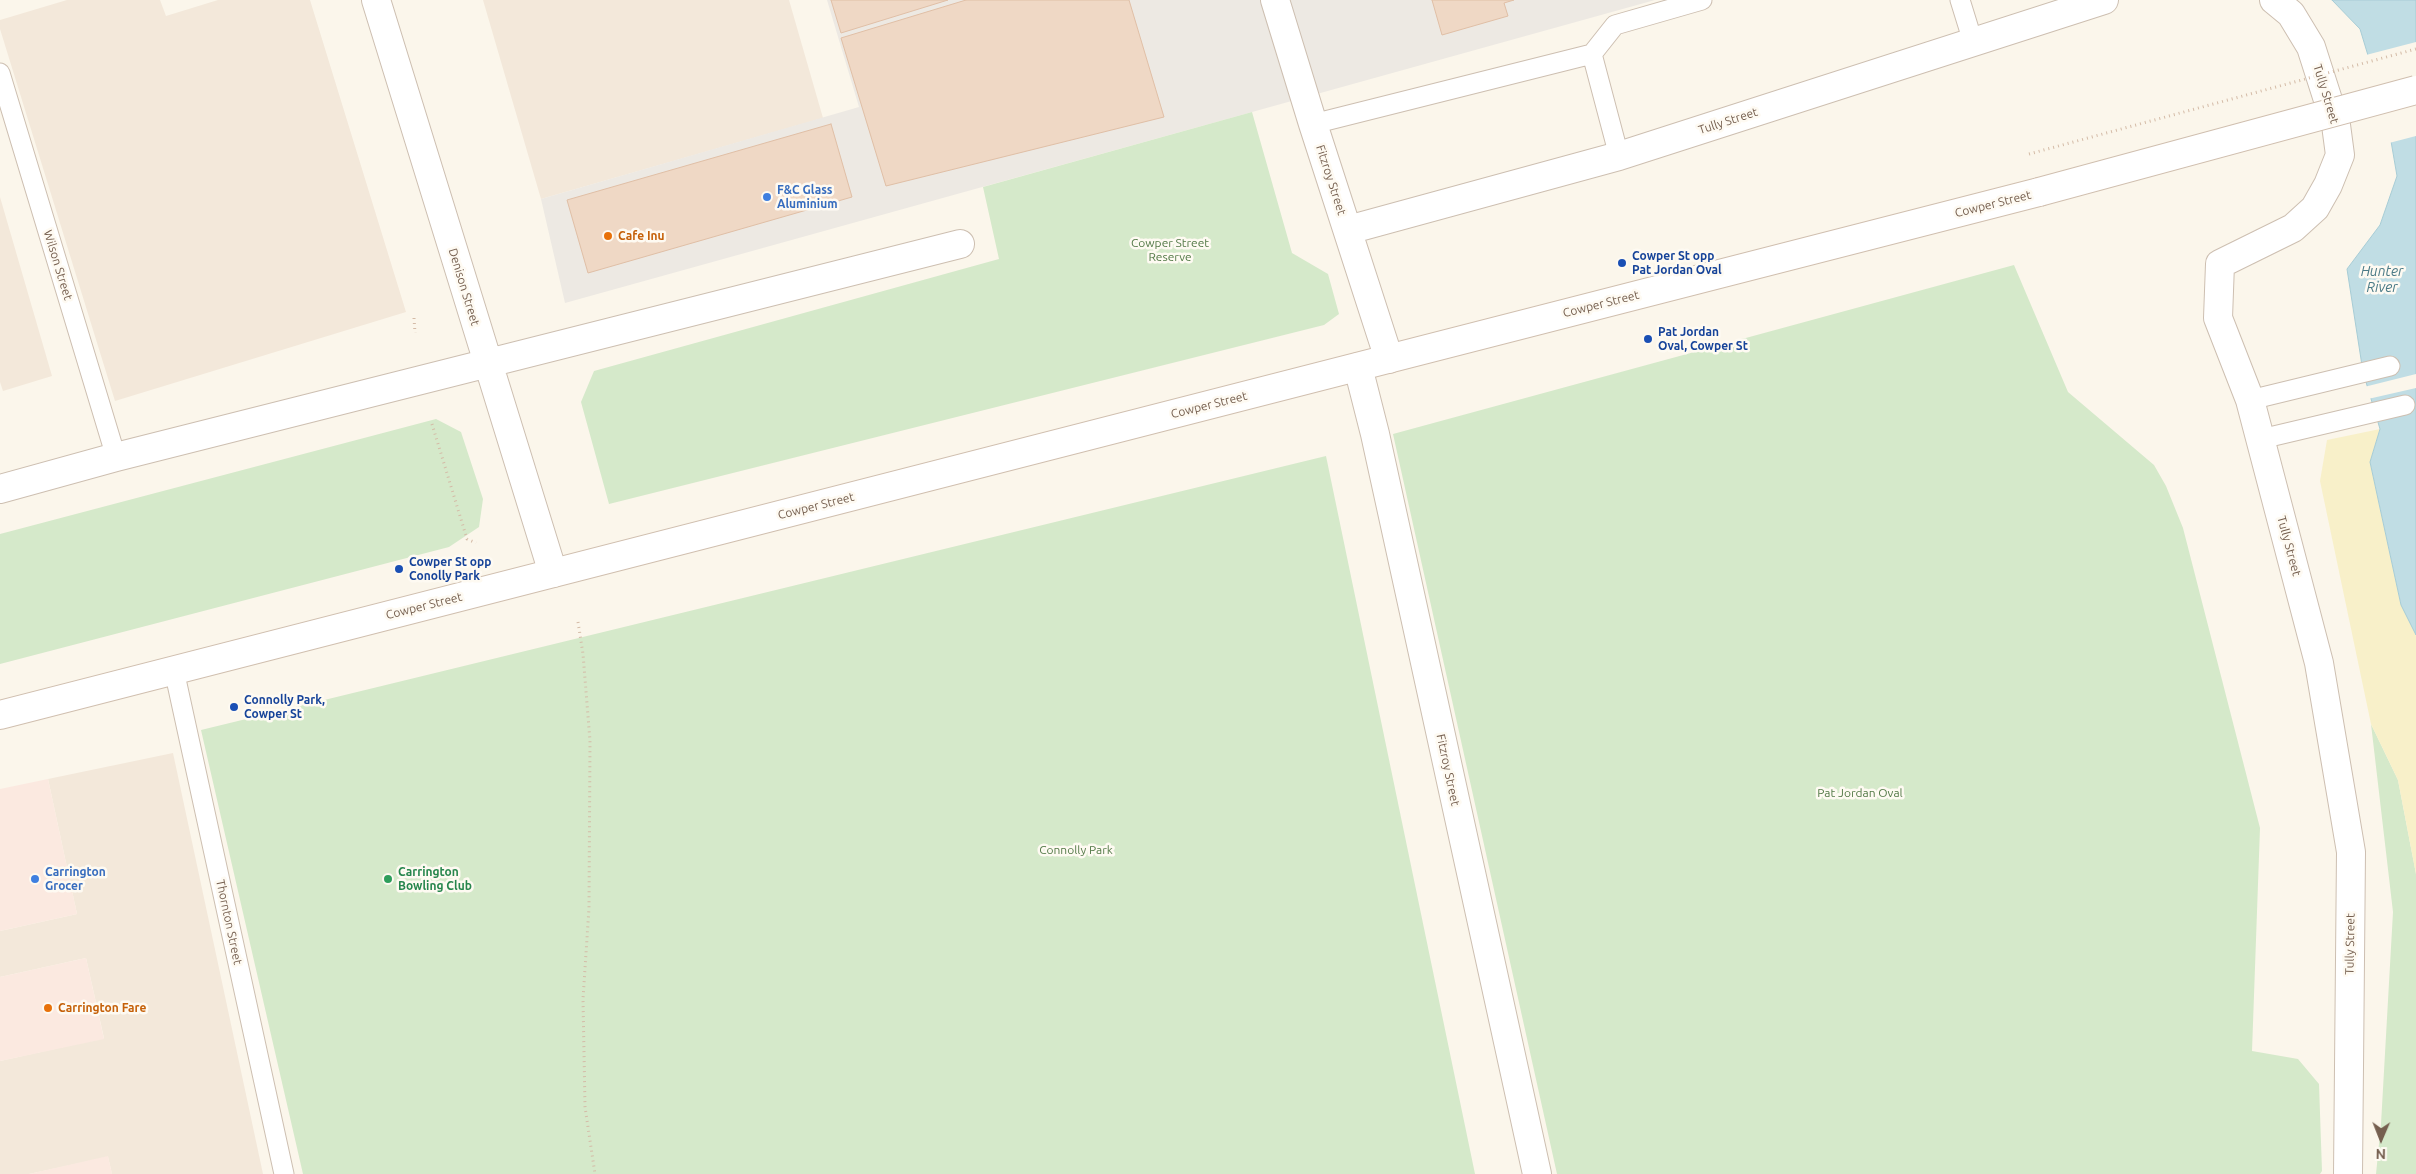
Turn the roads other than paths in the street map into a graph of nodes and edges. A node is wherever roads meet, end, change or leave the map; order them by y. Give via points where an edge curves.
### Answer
1 (376, 0) edge
2 (1275, 0) edge
3 (1702, 0) edge
4 (1960, 0) edge
5 (2104, 0) edge
6 (2274, 0) edge
7 (1973, 42) junction
8 (1592, 54) junction
9 (0, 73) edge
10 (2416, 90) edge
11 (1313, 124) junction
12 (1618, 156) junction
13 (1348, 230) junction
14 (960, 244) dead end
15 (1390, 359) junction
16 (488, 364) junction
17 (1358, 366) junction
18 (2390, 366) dead end
19 (2250, 400) junction
20 (2405, 405) dead end
21 (2261, 439) junction
22 (116, 457) junction
23 (0, 490) edge
24 (552, 573) junction
25 (174, 670) junction
26 (0, 715) edge
27 (284, 1174) edge
28 (1536, 1174) edge
29 (2348, 1174) edge

1 - 16 street, Denison Street
2 - 11 street, Fitzroy Street
3 - 8 lane via 1615,25
4 - 7 lane
5 - 7 street, Tully Street
6 - 19 street, Tully Street via 2291,14 2311,46 2336,125 2340,155 2315,208 2293,228 2220,264 2218,318
7 - 12 street, Tully Street
8 - 11 lane
8 - 12 lane
9 - 22 lane, Wilson Street
10 - 15 street, Cowper Street, bridge via 2039,192
11 - 13 street, Fitzroy Street
12 - 13 street, Tully Street
13 - 15 street, Fitzroy Street
14 - 16 street
15 - 17 street, Cowper Street
16 - 22 street
16 - 24 street, Denison Street
17 - 24 street, Cowper Street
17 - 28 street, Fitzroy Street
18 - 19 lane
19 - 21 street, Tully Street
20 - 21 lane
21 - 29 street, Tully Street via 2320,663 2351,852
22 - 23 street
24 - 25 street, Cowper Street
25 - 26 street, Cowper Street
25 - 27 lane, Thornton Street

